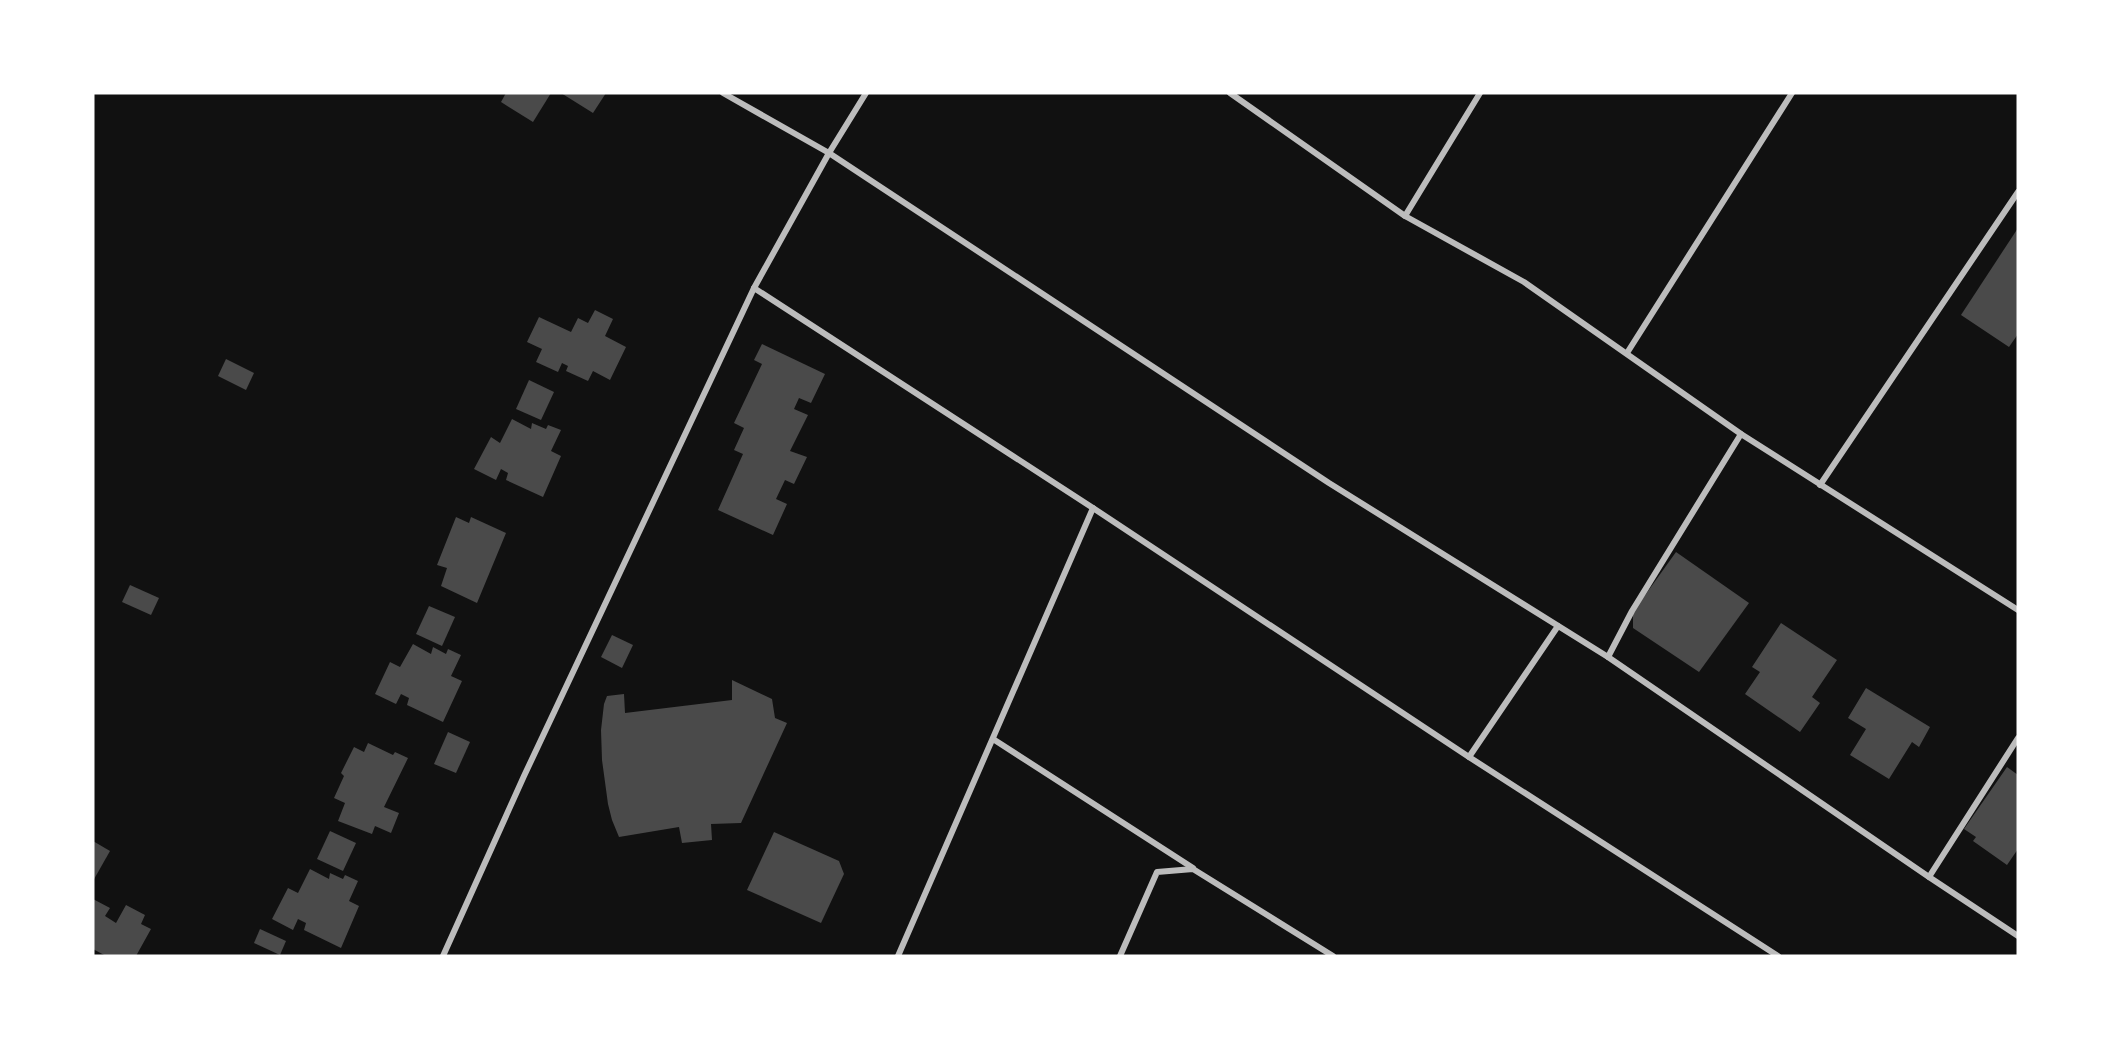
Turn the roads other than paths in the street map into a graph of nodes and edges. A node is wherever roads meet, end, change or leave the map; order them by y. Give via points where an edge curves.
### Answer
1 (723, 93) edge
2 (866, 93) edge
3 (1230, 93) edge
4 (1480, 93) edge
5 (1792, 93) edge
6 (829, 153) junction
7 (2018, 192) edge
8 (1405, 216) junction
9 (754, 288) junction
10 (1627, 353) junction
11 (1741, 434) junction
12 (1820, 485) junction
13 (1093, 508) junction
14 (2018, 609) edge
15 (1558, 626) junction
16 (1608, 657) junction
17 (2018, 738) edge
18 (993, 739) junction
19 (1469, 757) junction
20 (1193, 868) junction
21 (1929, 877) junction
22 (2018, 936) edge
23 (443, 956) edge
24 (898, 956) edge
25 (1120, 956) edge
26 (1333, 956) edge
27 (1778, 956) edge

1 - 6 street
2 - 6 street
3 - 8 street
4 - 8 street
5 - 10 street
6 - 9 street
6 - 15 street via 1329,483
7 - 12 street
8 - 10 street via 1524,282
9 - 13 street
9 - 23 street
10 - 11 street
11 - 12 street
11 - 16 street
12 - 14 street
13 - 18 street
13 - 19 street
15 - 16 street
15 - 19 street
16 - 21 street
17 - 21 street
18 - 20 street
18 - 24 street
19 - 27 street
20 - 25 street via 1157,872
20 - 26 street
21 - 22 street

